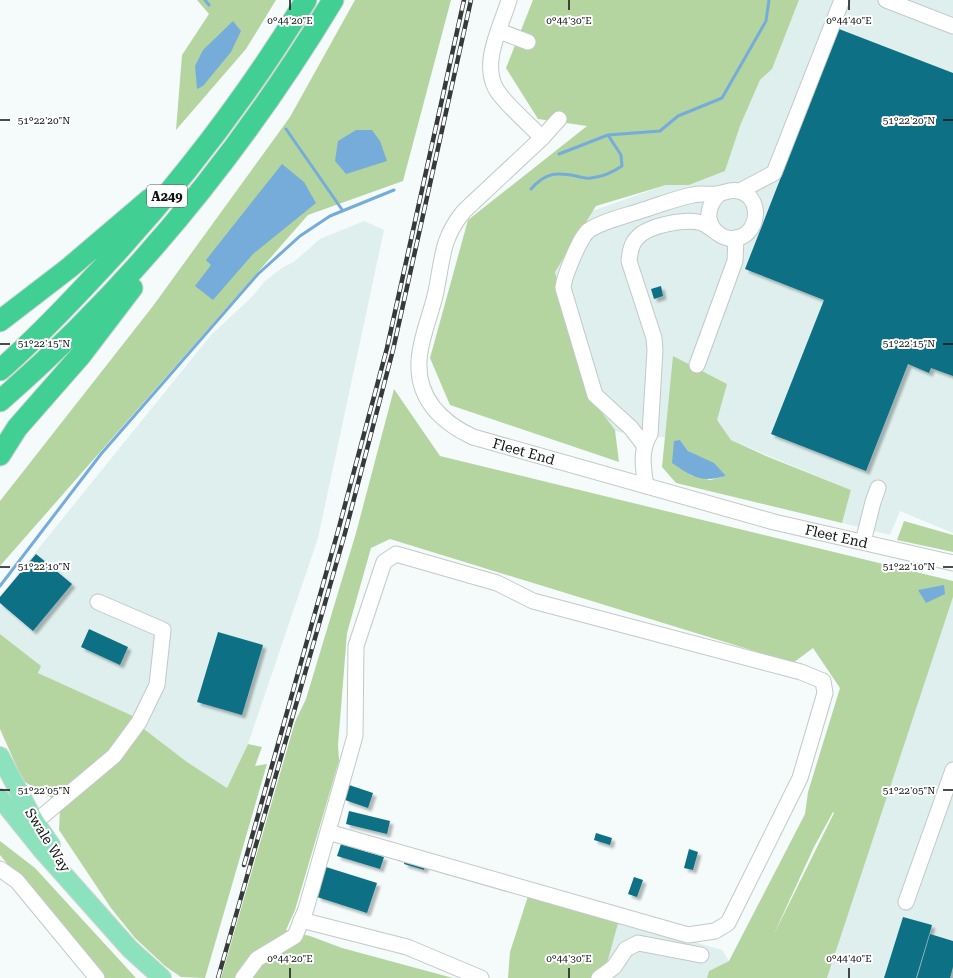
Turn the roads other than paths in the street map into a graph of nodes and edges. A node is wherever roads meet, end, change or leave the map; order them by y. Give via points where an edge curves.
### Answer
1 (306, 0) edge
2 (333, 0) edge
3 (509, 0) edge
4 (842, 0) edge
5 (886, 0) edge
6 (953, 26) edge
7 (499, 31) junction
8 (528, 42) dead end
9 (559, 119) dead end
10 (213, 137) junction
11 (542, 138) junction
12 (238, 142) junction
13 (740, 191) junction
14 (719, 194) junction
15 (716, 232) junction
16 (736, 238) junction
17 (0, 320) edge
18 (697, 365) dead end
19 (0, 370) edge
20 (0, 401) edge
21 (644, 445) junction
22 (0, 455) edge
23 (646, 486) junction
24 (878, 488) dead end
25 (863, 542) junction
26 (953, 563) edge
27 (98, 602) dead end
28 (0, 756) edge
29 (953, 770) edge
30 (0, 798) edge
31 (30, 826) junction
32 (328, 832) junction
33 (0, 869) edge
34 (906, 902) dead end
35 (301, 920) junction
36 (701, 955) dead end
37 (97, 978) edge
38 (162, 978) edge
39 (243, 978) edge
40 (481, 978) edge
41 (599, 978) edge

1 - 10 highway, A249
2 - 12 highway, A249
3 - 7 street
4 - 13 street via 774,173
5 - 6 street
7 - 8 street
7 - 11 street via 491,57 493,82 497,90
9 - 11 street, Fleet End
10 - 17 highway, A249 via 116,228 69,268
10 - 19 highway, A249 via 117,253 25,348
11 - 23 street, Fleet End via 464,211 445,240 419,360 424,390 431,406 443,420 473,437
12 - 20 highway, A249 via 138,264 46,359
12 - 22 highway, A249 via 224,172 81,355 18,428
13 - 14 street via 729,190
13 - 16 street via 749,196 755,205 756,216 753,226 746,234
14 - 15 street via 711,202 708,212 710,223
14 - 21 street via 694,194 606,222 588,231 568,266 564,279 563,288 595,395 631,428
15 - 16 street via 725,237
15 - 21 street via 703,223 661,226 646,231 637,238 631,248 629,261 654,338 655,350 650,434
16 - 18 street via 735,260
21 - 23 street via 643,470
23 - 25 street, Fleet End via 774,522
24 - 25 street
25 - 26 street, Fleet End
27 - 31 street via 163,630 157,685 139,722 114,756
28 - 31 main road, Swale Way
29 - 34 street
30 - 31 main road, Swale Way
31 - 38 main road, Swale Way via 87,901 130,949
32 - 32 street via 355,736 356,646 384,562 396,554 497,583 533,601 801,672 823,681 825,693 800,778 728,923 715,931 688,935
32 - 35 street
33 - 37 street via 17,881
35 - 39 street via 295,936 257,959
35 - 40 street via 407,946
36 - 41 street via 638,943 626,949 614,967

